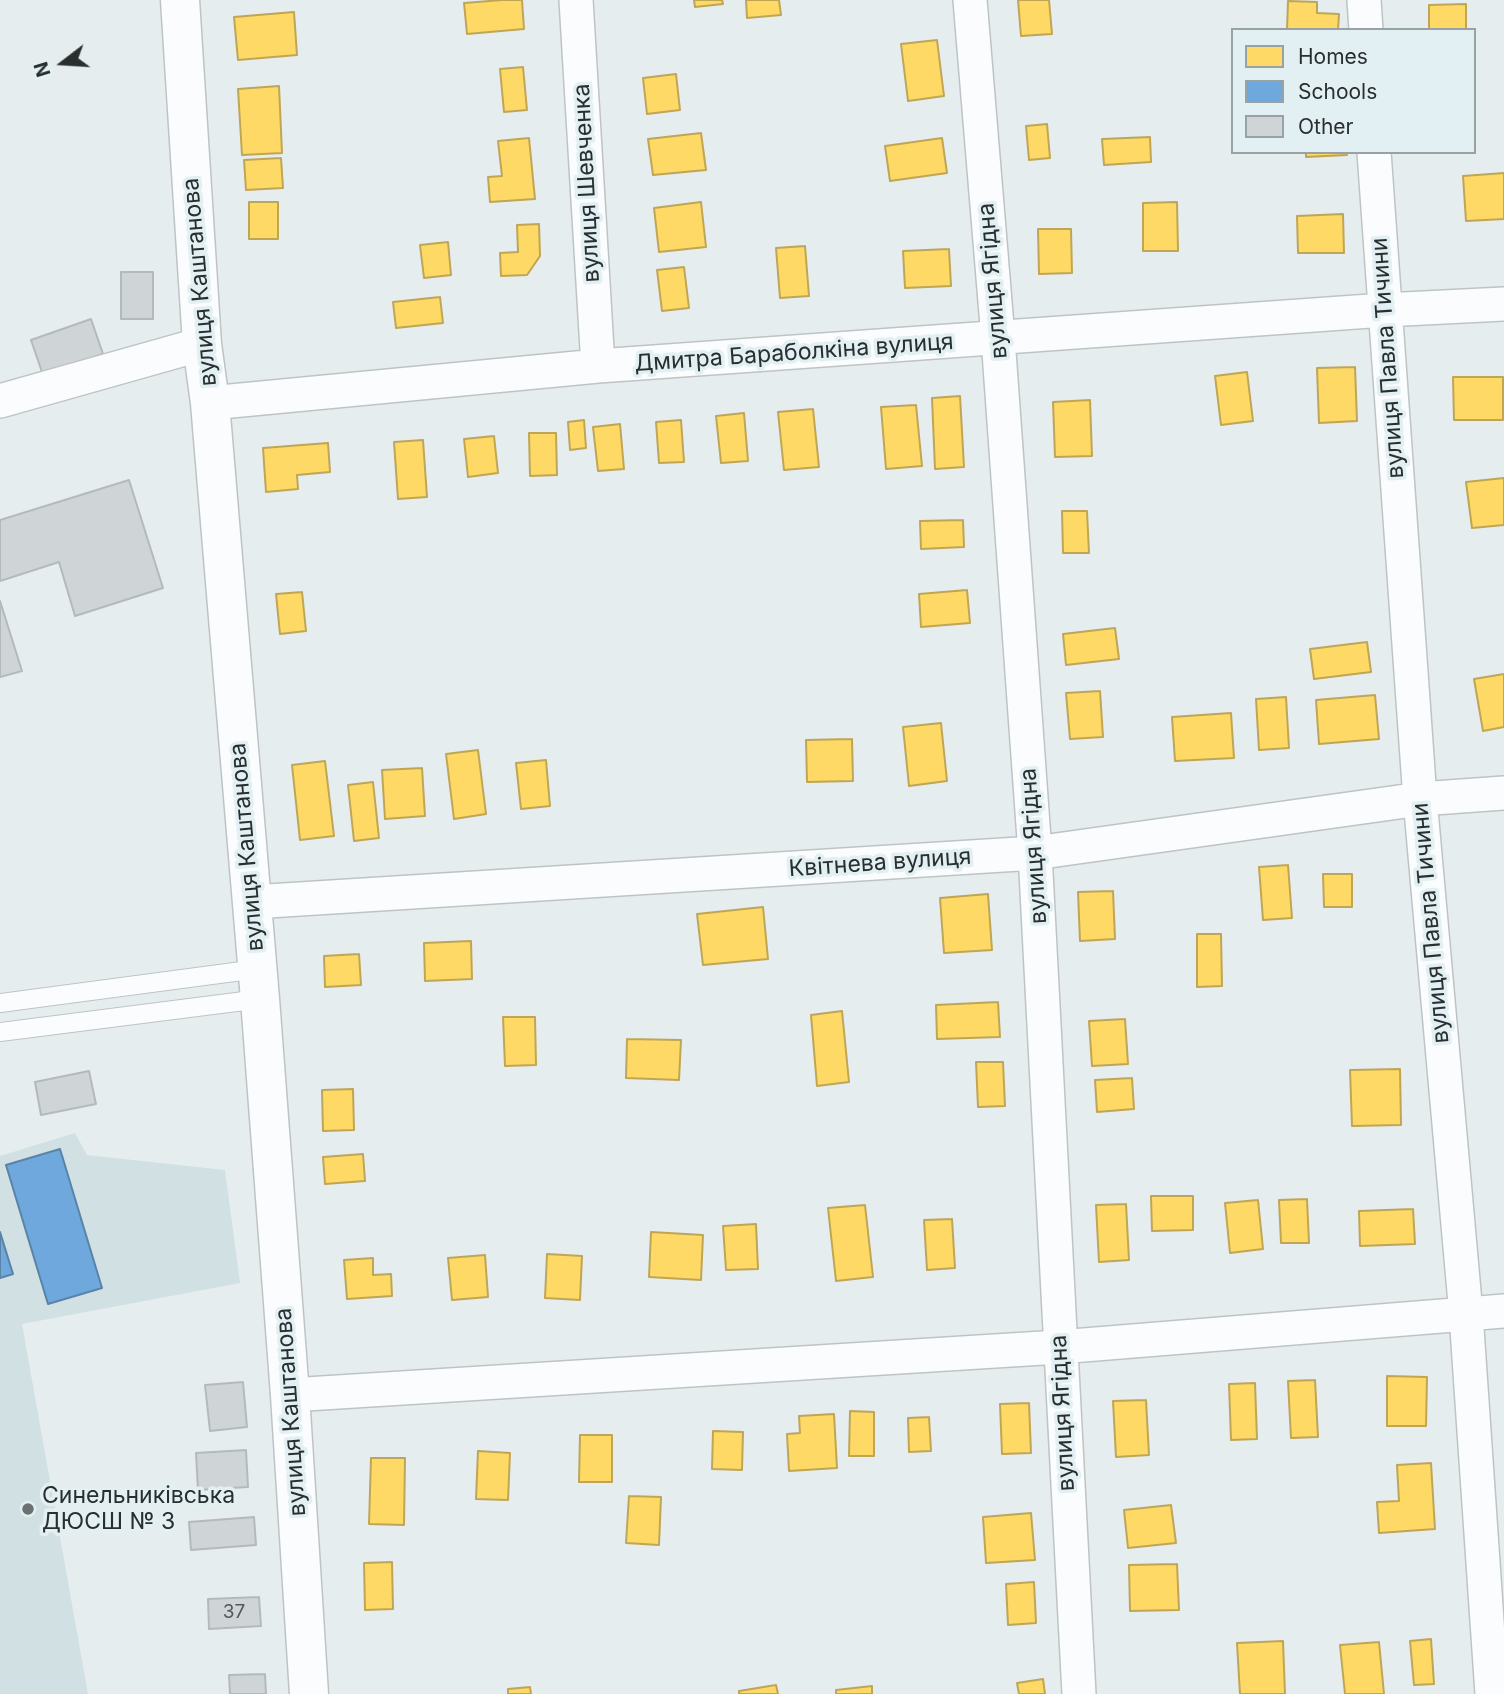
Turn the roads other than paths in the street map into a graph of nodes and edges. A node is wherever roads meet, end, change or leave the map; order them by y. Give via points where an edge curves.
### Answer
1 (180, 0) edge
2 (576, 0) edge
3 (970, 0) edge
4 (1364, 0) edge
5 (1366, 28) edge
6 (1374, 154) edge
7 (1504, 304) edge
8 (1384, 310) junction
9 (998, 338) junction
10 (202, 344) junction
11 (598, 366) junction
12 (0, 401) edge
13 (210, 403) junction
14 (1504, 793) edge
15 (1420, 799) junction
16 (1035, 853) junction
17 (252, 902) junction
18 (259, 984) junction
19 (0, 1003) edge
20 (0, 1032) edge
21 (1504, 1311) edge
22 (1466, 1314) junction
23 (1059, 1347) junction
24 (290, 1395) junction
25 (309, 1694) edge
26 (1079, 1694) edge
27 (1492, 1694) edge

1 - 10 street, вулиця Каштанова
2 - 11 street, вулиця Шевченка
3 - 9 street, вулиця Ягідна
4 - 5 street
6 - 8 street, вулиця Павла Тичини
7 - 8 street, Дмитра Бараболкіна вулиця
8 - 9 street, Дмитра Бараболкіна вулиця
8 - 15 street, вулиця Павла Тичини
9 - 11 street, Дмитра Бараболкіна вулиця
9 - 16 street, вулиця Ягідна
10 - 12 street
10 - 13 street, вулиця Каштанова
11 - 13 street, Дмитра Бараболкіна вулиця
13 - 17 street, вулиця Каштанова
14 - 15 street, Квітнева вулиця
15 - 16 street, Квітнева вулиця
15 - 22 street, вулиця Павла Тичини
16 - 17 street, Квітнева вулиця
16 - 23 street, вулиця Ягідна
17 - 18 street, вулиця Каштанова
18 - 19 lane
18 - 20 lane
18 - 24 street, вулиця Каштанова
21 - 22 street
22 - 23 street
22 - 27 street, вулиця Павла Тичини
23 - 24 street
23 - 26 street, вулиця Ягідна
24 - 25 street, вулиця Каштанова

